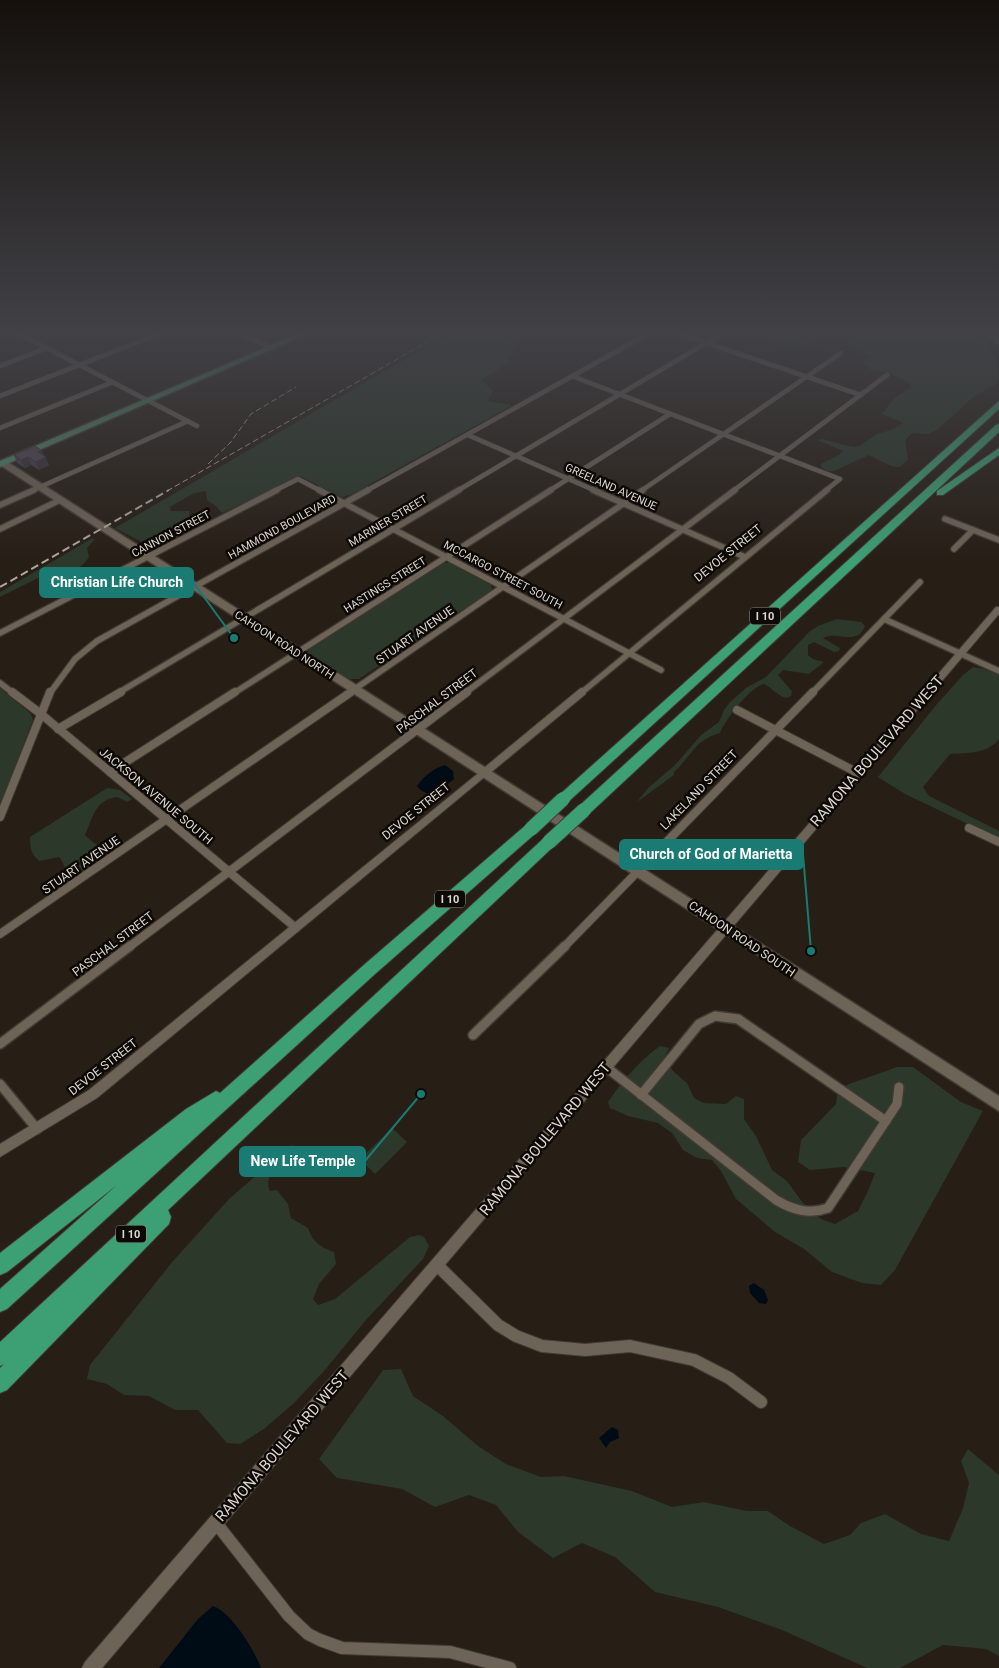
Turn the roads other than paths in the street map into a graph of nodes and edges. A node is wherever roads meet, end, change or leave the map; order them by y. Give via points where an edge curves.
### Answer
1 (50, 408) edge
2 (131, 408) edge
3 (164, 408) edge
4 (516, 408) edge
5 (598, 408) edge
6 (654, 408) edge
7 (761, 408) edge
8 (844, 408) edge
9 (987, 408) edge
10 (995, 408) edge
11 (670, 414) junction
12 (188, 421) junction
13 (197, 426) dead end
14 (999, 427) edge
15 (0, 428) edge
16 (968, 432) junction
17 (723, 434) junction
18 (468, 435) junction
19 (999, 451) edge
20 (516, 456) junction
21 (779, 456) junction
22 (1, 463) edge
23 (298, 479) joint
24 (568, 479) junction
25 (39, 487) junction
26 (60, 500) junction
27 (345, 503) junction
28 (624, 503) junction
29 (0, 504) edge
30 (945, 519) dead end
31 (0, 529) edge
32 (394, 529) junction
33 (682, 530) junction
34 (973, 530) junction
35 (999, 540) edge
36 (954, 549) dead end
37 (149, 556) junction
38 (446, 557) junction
39 (745, 557) junction
40 (920, 582) dead end
41 (195, 586) junction
42 (503, 587) junction
43 (999, 609) edge
44 (244, 618) junction
45 (563, 619) junction
46 (884, 619) junction
47 (785, 624) junction
48 (0, 633) edge
49 (297, 653) junction
50 (629, 653) junction
51 (961, 654) junction
52 (661, 670) dead end
53 (999, 671) edge
54 (0, 682) edge
55 (355, 690) junction
56 (737, 710) dead end
57 (41, 714) junction
58 (58, 729) junction
59 (418, 730) junction
60 (775, 730) junction
61 (110, 772) junction
62 (484, 773) junction
63 (858, 774) junction
64 (563, 799) joint
65 (0, 817) edge
66 (167, 819) junction
67 (968, 828) dead end
68 (999, 842) edge
69 (229, 871) junction
70 (638, 871) junction
71 (726, 927) junction
72 (296, 928) junction
73 (0, 934) edge
74 (473, 1035) dead end
75 (0, 1044) edge
76 (606, 1067) junction
77 (250, 1077) junction
78 (0, 1084) edge
79 (899, 1086) dead end
80 (641, 1095) junction
81 (999, 1104) edge
82 (263, 1111) junction
83 (886, 1120) junction
84 (37, 1129) junction
85 (0, 1151) edge
86 (0, 1265) edge
87 (437, 1265) junction
88 (0, 1302) edge
89 (0, 1356) edge
90 (0, 1383) edge
91 (761, 1402) dead end
92 (216, 1523) junction
93 (91, 1668) edge
94 (510, 1668) edge

1 - 15 street
2 - 22 main road
3 - 12 street
4 - 18 street, HAMMOND BOULEVARD
5 - 20 street, MARINER STREET
6 - 11 street
7 - 17 street, STUART AVENUE
8 - 21 street, PASCHAL STREET
9 - 16 highway
10 - 16 highway, I 10
11 - 17 street
11 - 24 street, HASTINGS STREET
12 - 13 street
12 - 25 street
14 - 47 highway, I 10
16 - 64 highway, I 10
17 - 21 street
17 - 28 street, STUART AVENUE
18 - 20 street, GREELAND AVENUE
18 - 27 street, HAMMOND BOULEVARD
19 - 47 highway via 939,494 842,582 804,614
20 - 24 street, GREELAND AVENUE
20 - 32 street, MARINER STREET
21 - 33 street, PASCHAL STREET
21 - 39 street, DEVOE STREET via 840,479
22 - 25 main road, CAHOON ROAD NORTH
23 - 27 street, MCCARGO STREET SOUTH
23 - 37 street, CANNON STREET
24 - 28 street, GREELAND AVENUE
24 - 38 street, HASTINGS STREET
25 - 26 main road, CAHOON ROAD NORTH
25 - 29 street
26 - 31 street
26 - 37 main road, CAHOON ROAD NORTH
27 - 32 street, MCCARGO STREET SOUTH
27 - 41 street, HAMMOND BOULEVARD
28 - 33 street, GREELAND AVENUE
28 - 42 street, STUART AVENUE
30 - 34 street
32 - 38 street, MCCARGO STREET SOUTH
32 - 44 street, MARINER STREET
33 - 39 street, GREELAND AVENUE
33 - 45 street, PASCHAL STREET
34 - 35 street
34 - 36 street
37 - 41 main road, CAHOON ROAD NORTH
37 - 48 street, CANNON STREET
38 - 42 street, MCCARGO STREET SOUTH
38 - 49 street, HASTINGS STREET
39 - 50 street, DEVOE STREET
40 - 46 street, LAKELAND STREET
41 - 44 main road, CAHOON ROAD NORTH
41 - 57 street, HAMMOND BOULEVARD via 111,632 82,652 56,682
42 - 45 street, MCCARGO STREET SOUTH
42 - 55 street, STUART AVENUE
43 - 51 street, RAMONA BOULEVARD WEST
44 - 49 main road, CAHOON ROAD NORTH
44 - 58 street, MARINER STREET
45 - 50 street, MCCARGO STREET SOUTH
45 - 59 street, PASCHAL STREET
46 - 51 street
46 - 60 street, LAKELAND STREET
47 - 82 highway, I 10, bridge
49 - 55 main road, CAHOON ROAD NORTH
49 - 61 street, HASTINGS STREET
50 - 52 street, MCCARGO STREET SOUTH
50 - 62 street, DEVOE STREET
51 - 53 street
51 - 63 street, RAMONA BOULEVARD WEST
54 - 57 street, JACKSON AVENUE SOUTH
55 - 59 main road, CAHOON ROAD NORTH
55 - 66 street, STUART AVENUE
56 - 60 street
57 - 58 street, JACKSON AVENUE SOUTH
57 - 65 street, HAMMOND BOULEVARD
58 - 61 street, JACKSON AVENUE SOUTH
59 - 62 main road
59 - 69 street, PASCHAL STREET
60 - 63 street
60 - 70 street, LAKELAND STREET
61 - 66 street, JACKSON AVENUE SOUTH
62 - 70 main road, CAHOON ROAD SOUTH
62 - 72 street, DEVOE STREET
63 - 71 street, RAMONA BOULEVARD WEST
64 - 77 highway, I 10, bridge
66 - 69 street, JACKSON AVENUE SOUTH
66 - 73 street, STUART AVENUE
67 - 68 street
69 - 72 street, JACKSON AVENUE SOUTH
69 - 75 street, PASCHAL STREET
70 - 71 main road, CAHOON ROAD SOUTH
70 - 74 street, LAKELAND STREET
71 - 76 street, RAMONA BOULEVARD WEST
71 - 81 main road, CAHOON ROAD SOUTH
72 - 84 street, DEVOE STREET via 94,1094
76 - 80 street
76 - 87 street, RAMONA BOULEVARD WEST
77 - 86 highway via 192,1115
77 - 88 highway, I 10
78 - 84 street
79 - 83 street via 896,1104
80 - 83 street via 699,1024 715,1016 726,1016 738,1019
80 - 83 street via 776,1200 804,1213 828,1208
82 - 89 highway, I 10
82 - 90 highway
84 - 85 street, DEVOE STREET
87 - 91 street via 498,1325 528,1341 542,1346 584,1350 630,1346 694,1360 729,1378
87 - 92 street, RAMONA BOULEVARD WEST
92 - 93 street, RAMONA BOULEVARD WEST
92 - 94 street via 289,1616 308,1634 320,1640 342,1648 450,1652

